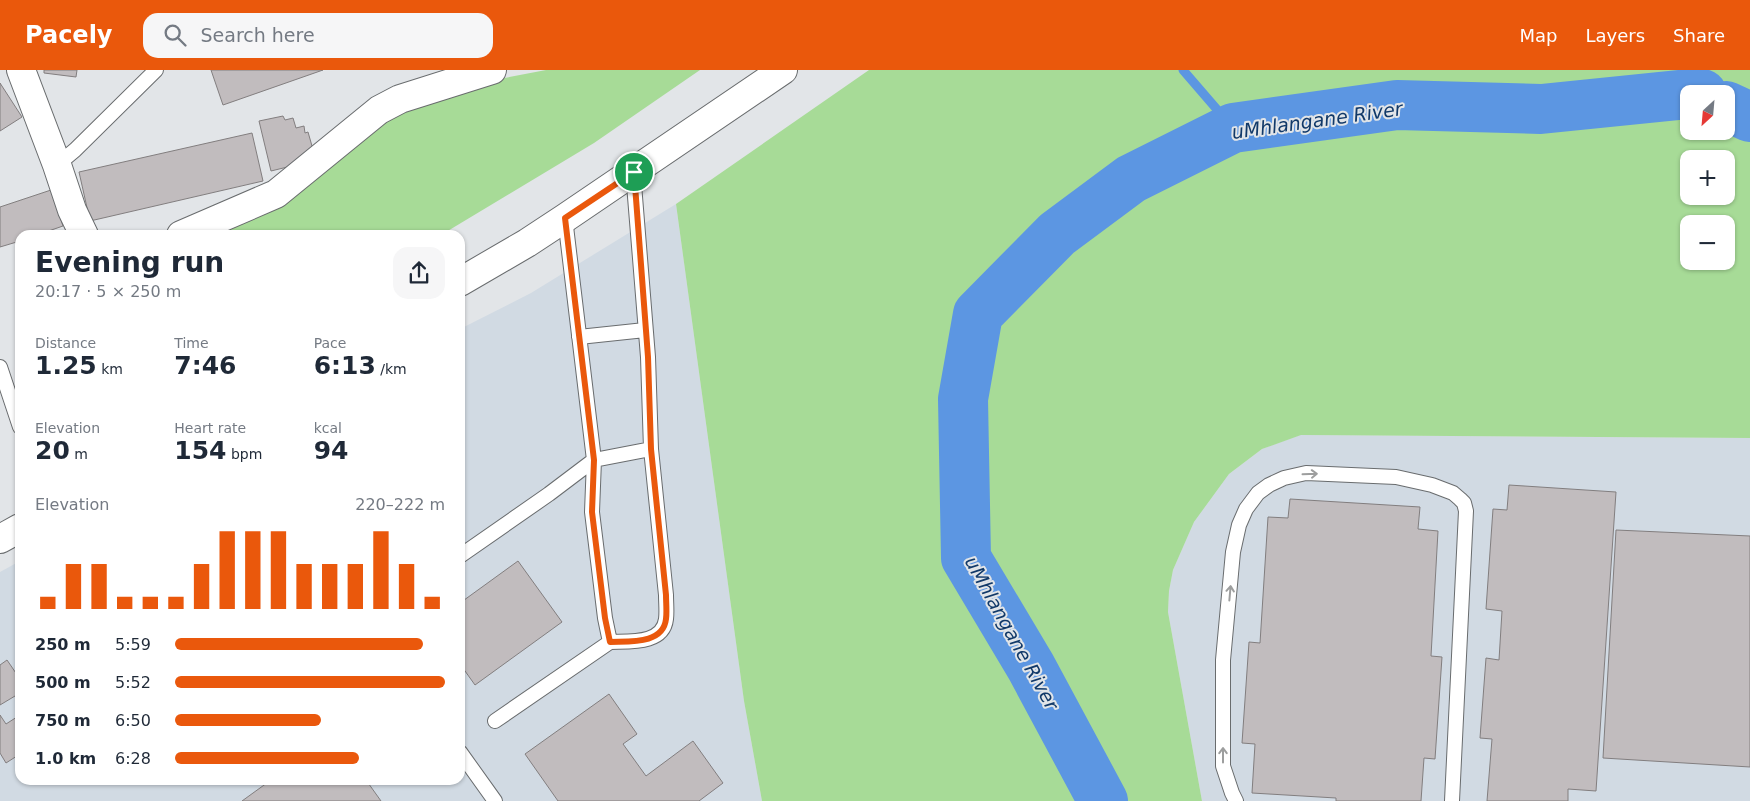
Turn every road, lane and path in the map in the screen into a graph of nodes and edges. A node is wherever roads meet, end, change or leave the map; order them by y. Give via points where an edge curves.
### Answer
1 (21, 70) edge
2 (156, 70) edge
3 (492, 70) edge
4 (783, 70) edge
5 (57, 165) junction
6 (634, 172) junction
7 (565, 218) junction
8 (82, 230) edge
9 (193, 230) edge
10 (465, 279) edge
11 (645, 330) junction
12 (579, 337) junction
13 (0, 367) edge
14 (15, 412) edge
15 (651, 449) junction
16 (594, 460) junction
17 (15, 531) edge
18 (0, 539) edge
19 (465, 553) edge
20 (610, 642) junction
21 (495, 721) dead end
22 (465, 759) edge
23 (495, 801) edge
24 (1236, 801) edge
25 (1452, 801) edge

1 - 5 street
2 - 5 lane
3 - 9 street via 400,99 379,110 276,194
4 - 6 street
5 - 8 street
6 - 7 street
6 - 11 lane
7 - 10 street
7 - 12 lane
11 - 12 lane
11 - 15 lane
12 - 16 lane
13 - 14 lane
15 - 16 lane
15 - 20 lane via 666,619 661,632 653,637
16 - 19 lane
16 - 20 lane via 592,512
17 - 18 street
20 - 21 lane
22 - 23 lane
24 -> 25 lane via 1223,766 1223,660 1233,552 1246,508 1258,493 1284,478 1306,473 1396,478 1446,490 1464,503

